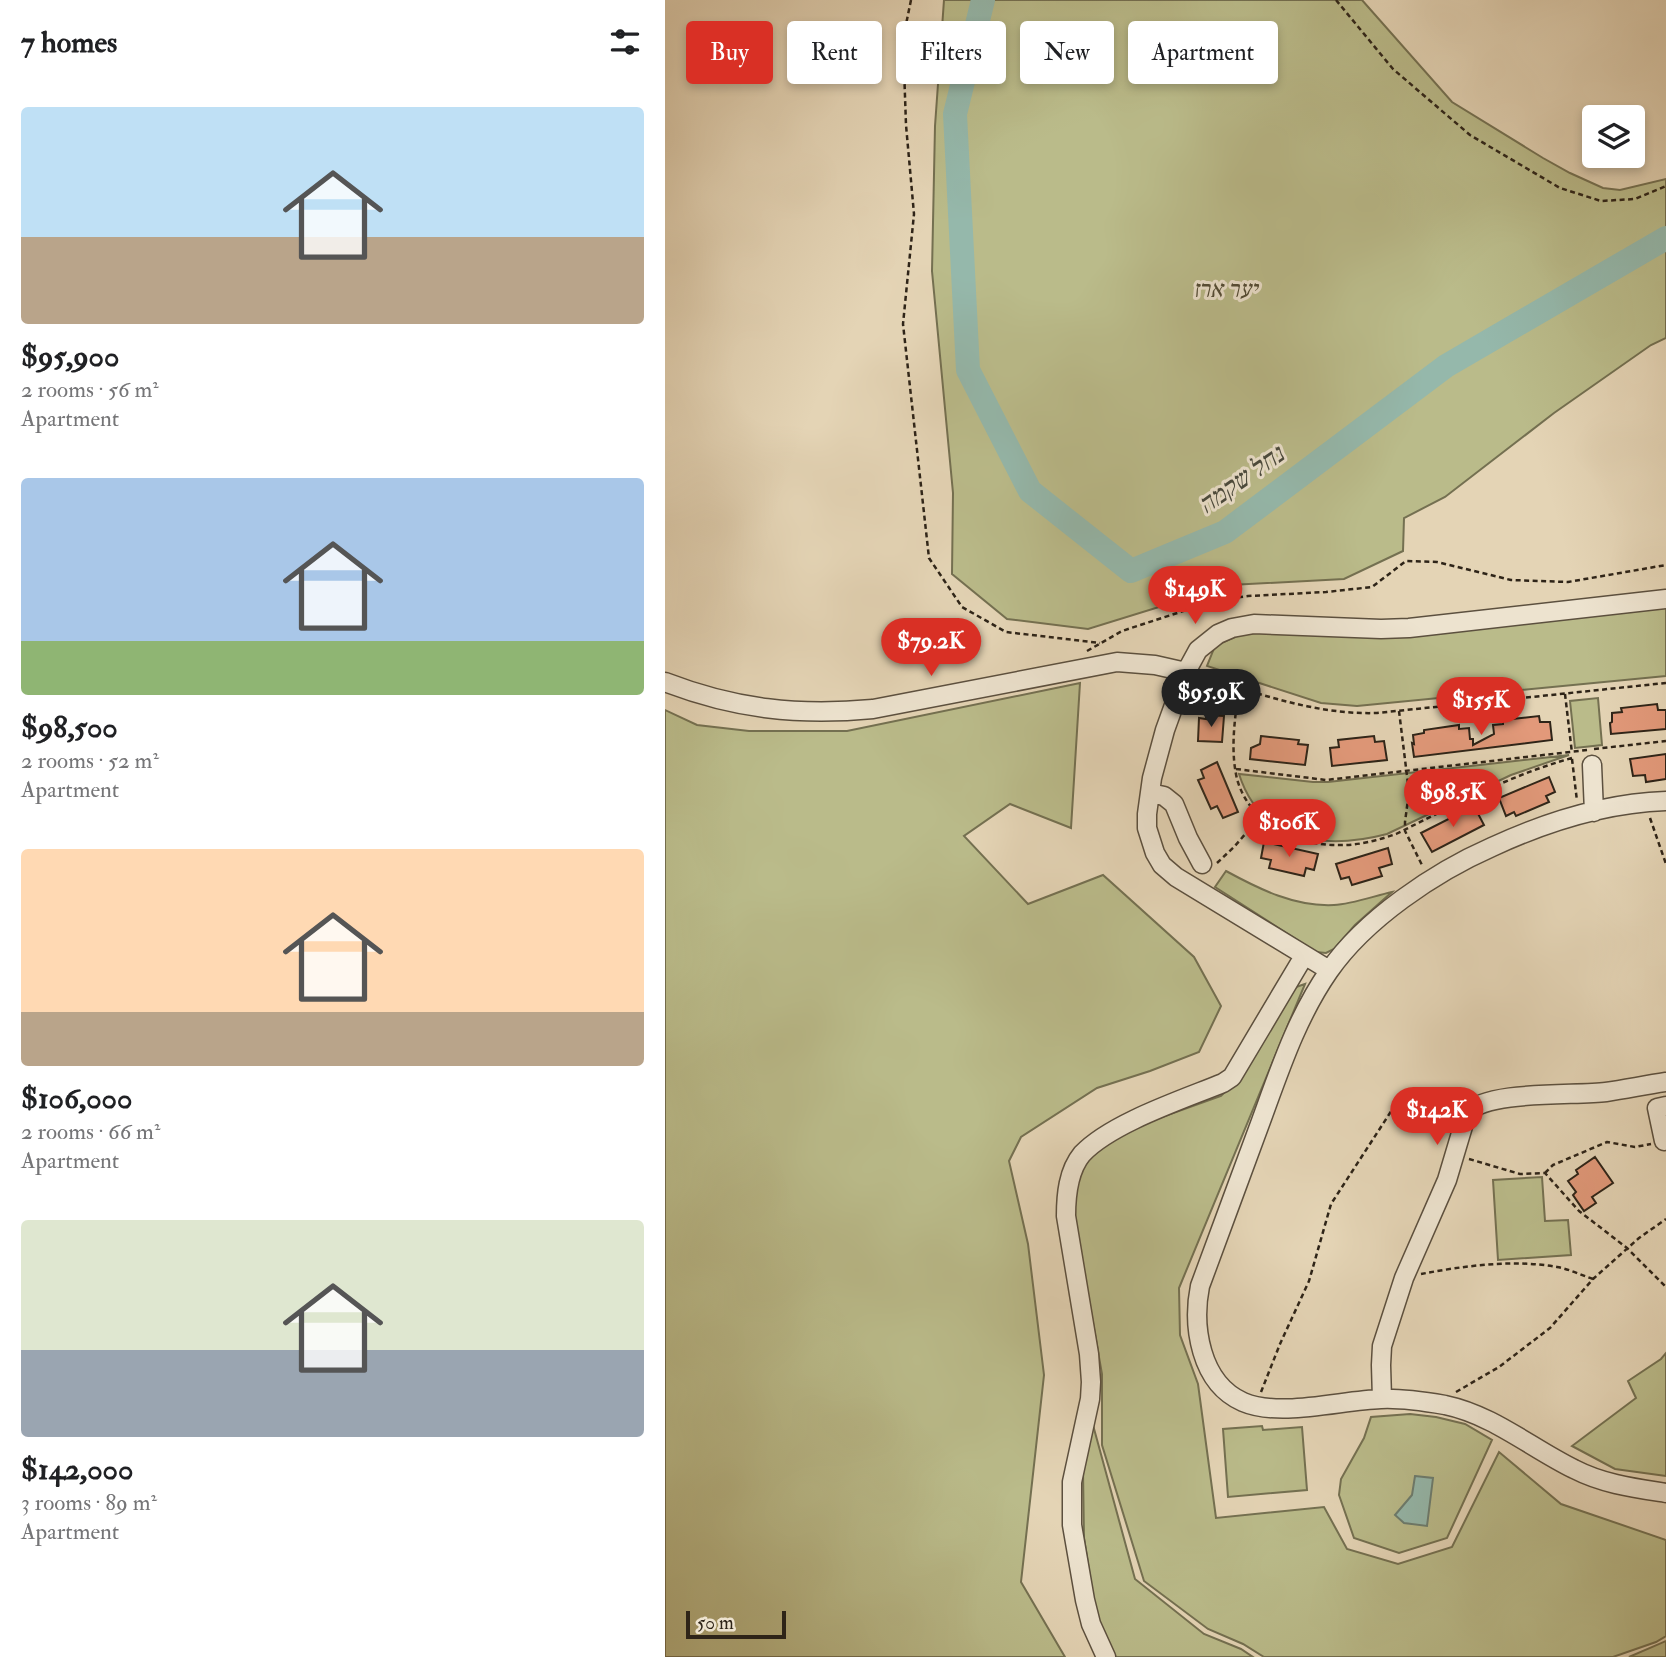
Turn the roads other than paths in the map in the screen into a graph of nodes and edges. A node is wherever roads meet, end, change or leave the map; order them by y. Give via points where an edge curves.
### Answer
1 (1666, 599) edge
2 (1187, 672) junction
3 (665, 682) edge
4 (1592, 765) dead end
5 (1150, 793) junction
6 (1666, 801) edge
7 (1586, 813) junction
8 (1208, 866) road end
9 (1304, 956) junction
10 (1329, 970) junction
11 (1666, 1082) edge
12 (1666, 1106) edge
13 (1665, 1140) edge
14 (1382, 1399) junction
15 (1666, 1493) edge
16 (1105, 1657) edge

1 - 2 street via 1409,628 1254,624 1232,628 1206,642
2 - 3 street via 1117,662 873,709 835,712 744,705
2 - 5 street via 1158,753
4 - 7 street
5 - 8 street via 1174,804 1188,838
5 - 9 street via 1147,828 1162,865
6 - 7 street
7 - 10 street via 1512,837 1445,870 1386,913
9 - 10 street
9 - 16 street via 1232,1076 1096,1143 1074,1167 1068,1185 1066,1216 1091,1382 1072,1482 1072,1525 1091,1624
10 - 14 street via 1289,1045 1200,1286 1196,1320 1213,1376 1244,1402 1289,1408
11 - 14 street via 1473,1106 1404,1278 1382,1346
12 - 13 street via 1657,1108
14 - 15 street via 1469,1412 1595,1479

